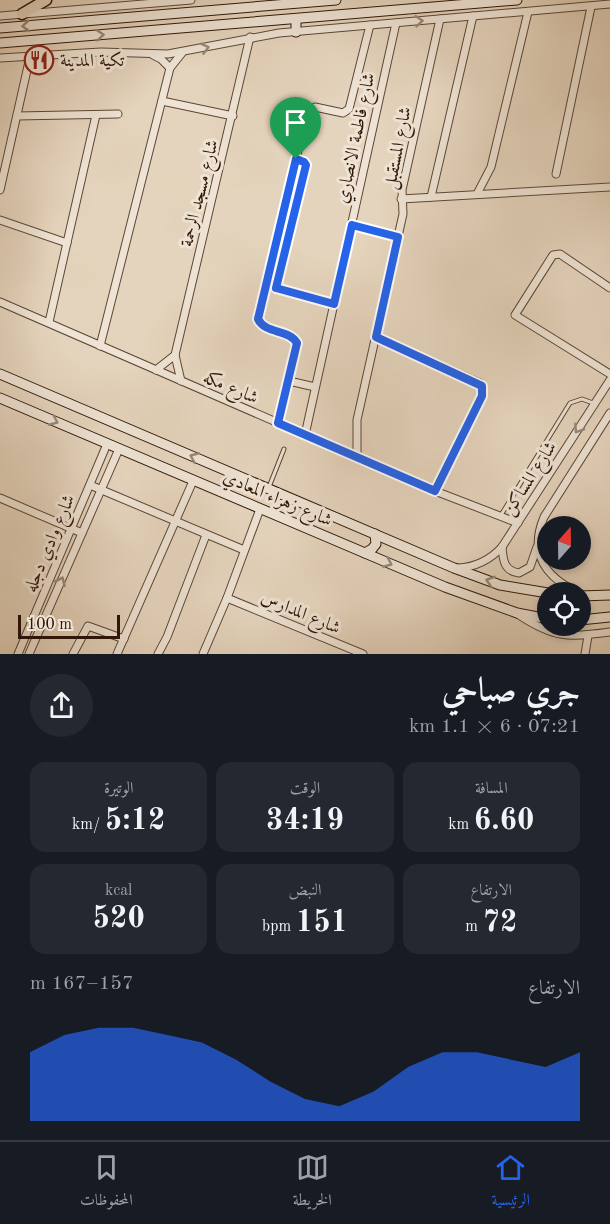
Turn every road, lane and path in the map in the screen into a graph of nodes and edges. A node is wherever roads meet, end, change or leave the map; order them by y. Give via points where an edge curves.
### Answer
1 (46, 0) edge
2 (191, 0) edge
3 (336, 0) edge
4 (517, 0) edge
5 (141, 1) edge
6 (166, 1) edge
7 (87, 4) edge
8 (250, 4) edge
9 (610, 4) edge
10 (591, 7) junction
11 (528, 12) junction
12 (22, 14) junction
13 (0, 16) edge
14 (473, 16) junction
15 (296, 19) junction
16 (440, 19) junction
17 (69, 22) junction
18 (396, 23) junction
19 (370, 25) junction
20 (0, 28) edge
21 (297, 32) junction
22 (250, 37) junction
23 (70, 38) junction
24 (0, 43) edge
25 (184, 52) junction
26 (153, 55) junction
27 (30, 57) junction
28 (0, 58) edge
29 (170, 68) junction
30 (162, 101) junction
31 (118, 114) dead end
32 (96, 115) junction
33 (17, 116) junction
34 (233, 116) junction
35 (296, 159) junction
36 (556, 174) dead end
37 (610, 187) edge
38 (0, 190) edge
39 (477, 194) junction
40 (431, 197) junction
41 (401, 199) junction
42 (0, 220) edge
43 (352, 225) junction
44 (398, 237) junction
45 (67, 243) junction
46 (266, 285) junction
47 (276, 288) junction
48 (610, 288) edge
49 (0, 302) edge
50 (334, 304) junction
51 (49, 322) junction
52 (376, 337) junction
53 (100, 346) junction
54 (175, 355) junction
55 (156, 370) junction
56 (0, 374) edge
57 (610, 374) edge
58 (610, 380) edge
59 (181, 381) junction
60 (289, 381) junction
61 (315, 387) junction
62 (608, 389) edge
63 (0, 398) edge
64 (595, 403) junction
65 (610, 413) edge
66 (278, 423) junction
67 (305, 435) junction
68 (107, 444) junction
69 (119, 449) junction
70 (284, 449) dead end
71 (359, 458) junction
72 (193, 481) junction
73 (90, 485) junction
74 (101, 489) junction
75 (268, 489) junction
76 (435, 491) junction
77 (0, 498) edge
78 (260, 509) junction
79 (500, 516) junction
80 (545, 516) edge
81 (175, 521) junction
82 (518, 523) junction
83 (72, 528) junction
84 (82, 533) junction
85 (375, 534) junction
86 (206, 536) junction
87 (502, 547) junction
88 (537, 548) edge
89 (244, 550) junction
90 (365, 553) junction
91 (454, 568) junction
92 (547, 570) edge
93 (558, 582) edge
94 (537, 591) edge
95 (591, 595) edge
96 (608, 595) edge
97 (227, 598) junction
98 (517, 613) junction
99 (537, 617) edge
100 (610, 617) edge
101 (591, 619) edge
102 (537, 625) edge
103 (610, 633) edge
104 (588, 636) edge
105 (591, 636) edge
106 (124, 639) junction
107 (18, 654) edge
108 (29, 654) edge
109 (73, 654) edge
110 (117, 654) edge
111 (158, 654) edge
112 (203, 654) edge
113 (363, 654) edge
114 (585, 654) edge

1 - 12 main road
2 - 6 street
3 - 8 main road
4 - 15 main road
5 - 6 street
5 - 7 street
7 - 12 street
8 - 17 main road
9 - 10 street
10 - 11 street
10 - 36 street
11 - 14 street
11 - 39 street via 491,167
12 - 13 street
14 - 16 street
14 - 40 street
15 - 21 main road
23 -> 15 main road
18 -> 16 street
16 - 41 street, شارع المستقبل
17 -> 20 main road
17 - 23 main road
18 - 19 street
18 - 43 street, شارع فاطمة الانصاري
19 - 21 street
19 - 35 street via 350,108 344,113 310,109
21 - 22 street
25 -> 22 street
22 - 34 street, شارع مسجد الرحمة
23 - 24 main road
25 - 26 street
25 - 29 street
26 - 27 street via 101,52
26 - 29 street
27 - 28 street
27 - 33 street
29 - 30 street
30 - 34 street
30 - 53 street
31 - 32 street
32 - 33 street
32 - 45 street
33 - 38 street
34 - 54 street, شارع مسجد الرحمة
35 - 46 street
35 - 47 street via 306,165
37 - 39 street
39 - 40 street
40 - 41 street
41 - 44 street, شارع المستقبل via 403,214
42 - 45 street
43 - 44 street
43 - 50 street, شارع فاطمة الانصاري
44 - 52 street, شارع المستقبل
45 - 51 street
46 - 47 street
46 - 60 street via 258,321 292,336 297,343
47 - 50 street
48 - 57 street via 556,254 515,315
49 - 51 street, شارع مكه
50 - 61 street, شارع فاطمة الانصاري
51 - 53 street, شارع مكه
52 - 71 street, شارع المستقبل via 357,420
52 - 76 street via 482,386 482,396
53 - 55 street, شارع مكه
54 - 55 street
54 - 59 street, شارع مسجد الرحمة
55 - 59 street, شارع مكه
75 -> 56 main road, شارع زهراء المعادي
58 - 62 street, شارع المساكن
59 - 66 street, شارع مكه
60 - 61 street
60 - 66 street
61 - 67 street, شارع فاطمة الانصاري
62 - 64 street, شارع المساكن
63 -> 68 main road, شارع زهراء المعادي
64 - 79 lane via 582,399 570,403
64 -> 82 street, شارع المساكن
65 - 80 street, شارع المساكن
66 - 67 street, شارع مكه
67 - 71 street, شارع مكه
68 - 69 main road, شارع زهراء المعادي
68 - 73 street, شارع وادي دجله
69 - 72 main road, شارع زهراء المعادي
69 - 74 street, شارع وادي دجله
70 - 75 lane
71 - 76 street, شارع مكه
72 - 78 main road, شارع زهراء المعادي
72 - 81 street
73 - 74 street
73 - 83 street, شارع وادي دجله
74 - 81 street
74 - 84 street, شارع وادي دجله
75 - 85 main road, شارع زهراء المعادي
76 - 79 street, شارع مكه
77 - 83 street
78 - 89 street
78 - 90 main road, شارع زهراء المعادي
79 - 82 street, شارع مكه
81 - 86 street
81 - 106 street
82 - 87 street, شارع المساكن
83 - 84 street
83 - 107 street, شارع وادي دجله
108 -> 84 street, شارع وادي دجله
85 - 90 main road via 374,547
85 - 91 main road, شارع زهراء المعادي
86 - 89 street
86 - 111 street
87 - 88 street, شارع المساكن via 505,565 519,573 530,567
87 - 91 street, شارع المساكن via 483,562
89 - 97 street
90 -> 98 main road, شارع زهراء المعادي
94 -> 91 main road, شارع زهراء المعادي via 500,585
92 - 93 street
95 - 96 main road
97 - 112 street
97 - 113 street, شارع المدارس
98 - 99 main road, شارع زهراء المعادي
98 - 102 street
100 - 101 main road
103 - 105 street
104 - 114 street
106 - 109 street via 88,626
106 - 110 street

